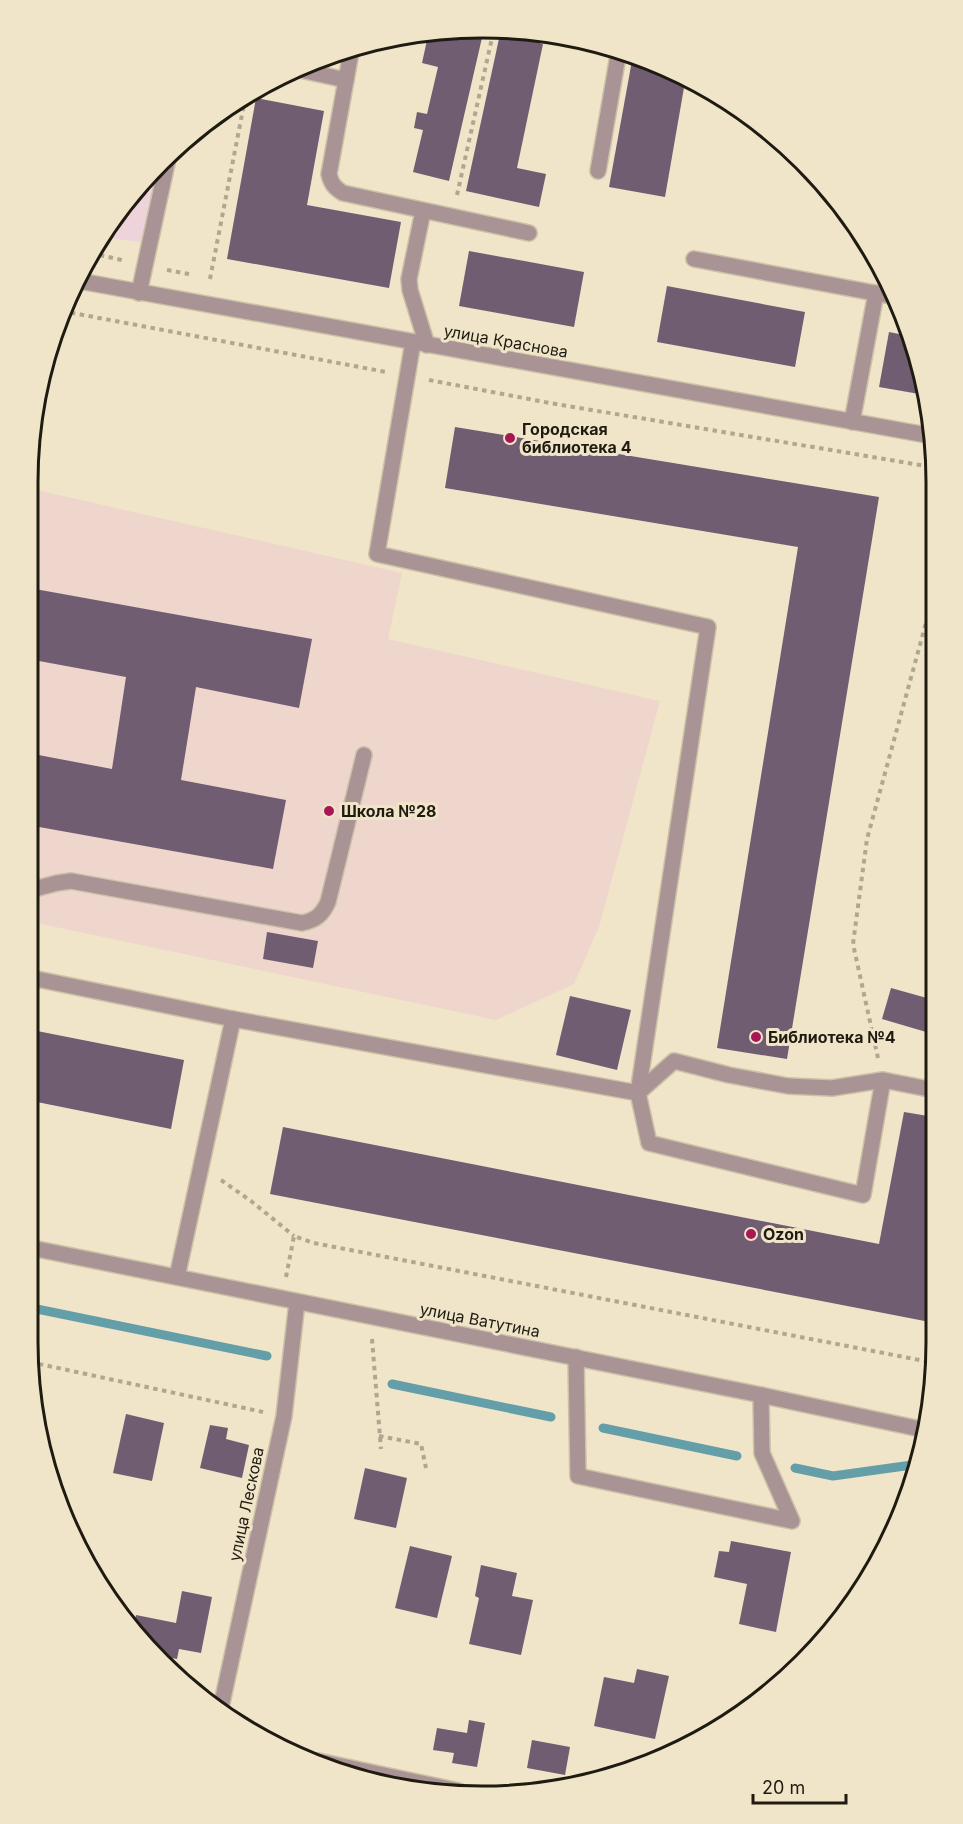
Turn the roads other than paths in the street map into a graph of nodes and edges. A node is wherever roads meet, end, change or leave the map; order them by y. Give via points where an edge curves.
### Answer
1 (350, 58) edge
2 (617, 59) edge
3 (310, 72) edge
4 (346, 80) junction
5 (166, 171) edge
6 (598, 171) dead end
7 (423, 211) junction
8 (529, 233) dead end
9 (694, 259) dead end
10 (85, 282) edge
11 (140, 293) junction
12 (876, 293) junction
13 (884, 295) edge
14 (420, 343) junction
15 (852, 422) junction
16 (923, 434) edge
17 (364, 755) dead end
18 (38, 888) edge
19 (38, 979) edge
20 (233, 1018) junction
21 (883, 1080) junction
22 (926, 1088) edge
23 (638, 1093) junction
24 (38, 1249) edge
25 (177, 1277) junction
26 (290, 1300) junction
27 (576, 1358) junction
28 (761, 1395) junction
29 (917, 1428) edge
30 (222, 1703) edge
31 (378, 1774) edge
32 (410, 1781) edge

1 - 4 street
2 - 6 street
3 - 4 street
4 - 7 street via 329,174 331,182 343,193
5 - 11 street
7 - 8 street
7 - 14 street via 409,279
9 - 12 street
10 - 11 street, улица Краснова
11 - 14 street, улица Краснова
12 - 13 street
12 - 15 street
14 - 15 street, улица Краснова
14 - 23 street via 407,376 377,554 708,627
15 - 16 street, улица Краснова
17 - 18 street via 328,902 314,920 302,923 71,881
19 - 20 street
20 - 23 street
20 - 25 street
21 - 22 street
21 - 23 street via 832,1088 788,1086 674,1061
21 - 23 street via 863,1195 649,1143
24 - 25 street, улица Ватутина
25 - 26 street, улица Ватутина
26 - 27 street, улица Ватутина
26 - 30 street, улица Лескова via 284,1416
27 - 28 street, улица Ватутина
27 - 28 street via 578,1476 792,1521 762,1453
28 - 29 street, улица Ватутина
31 - 32 street

